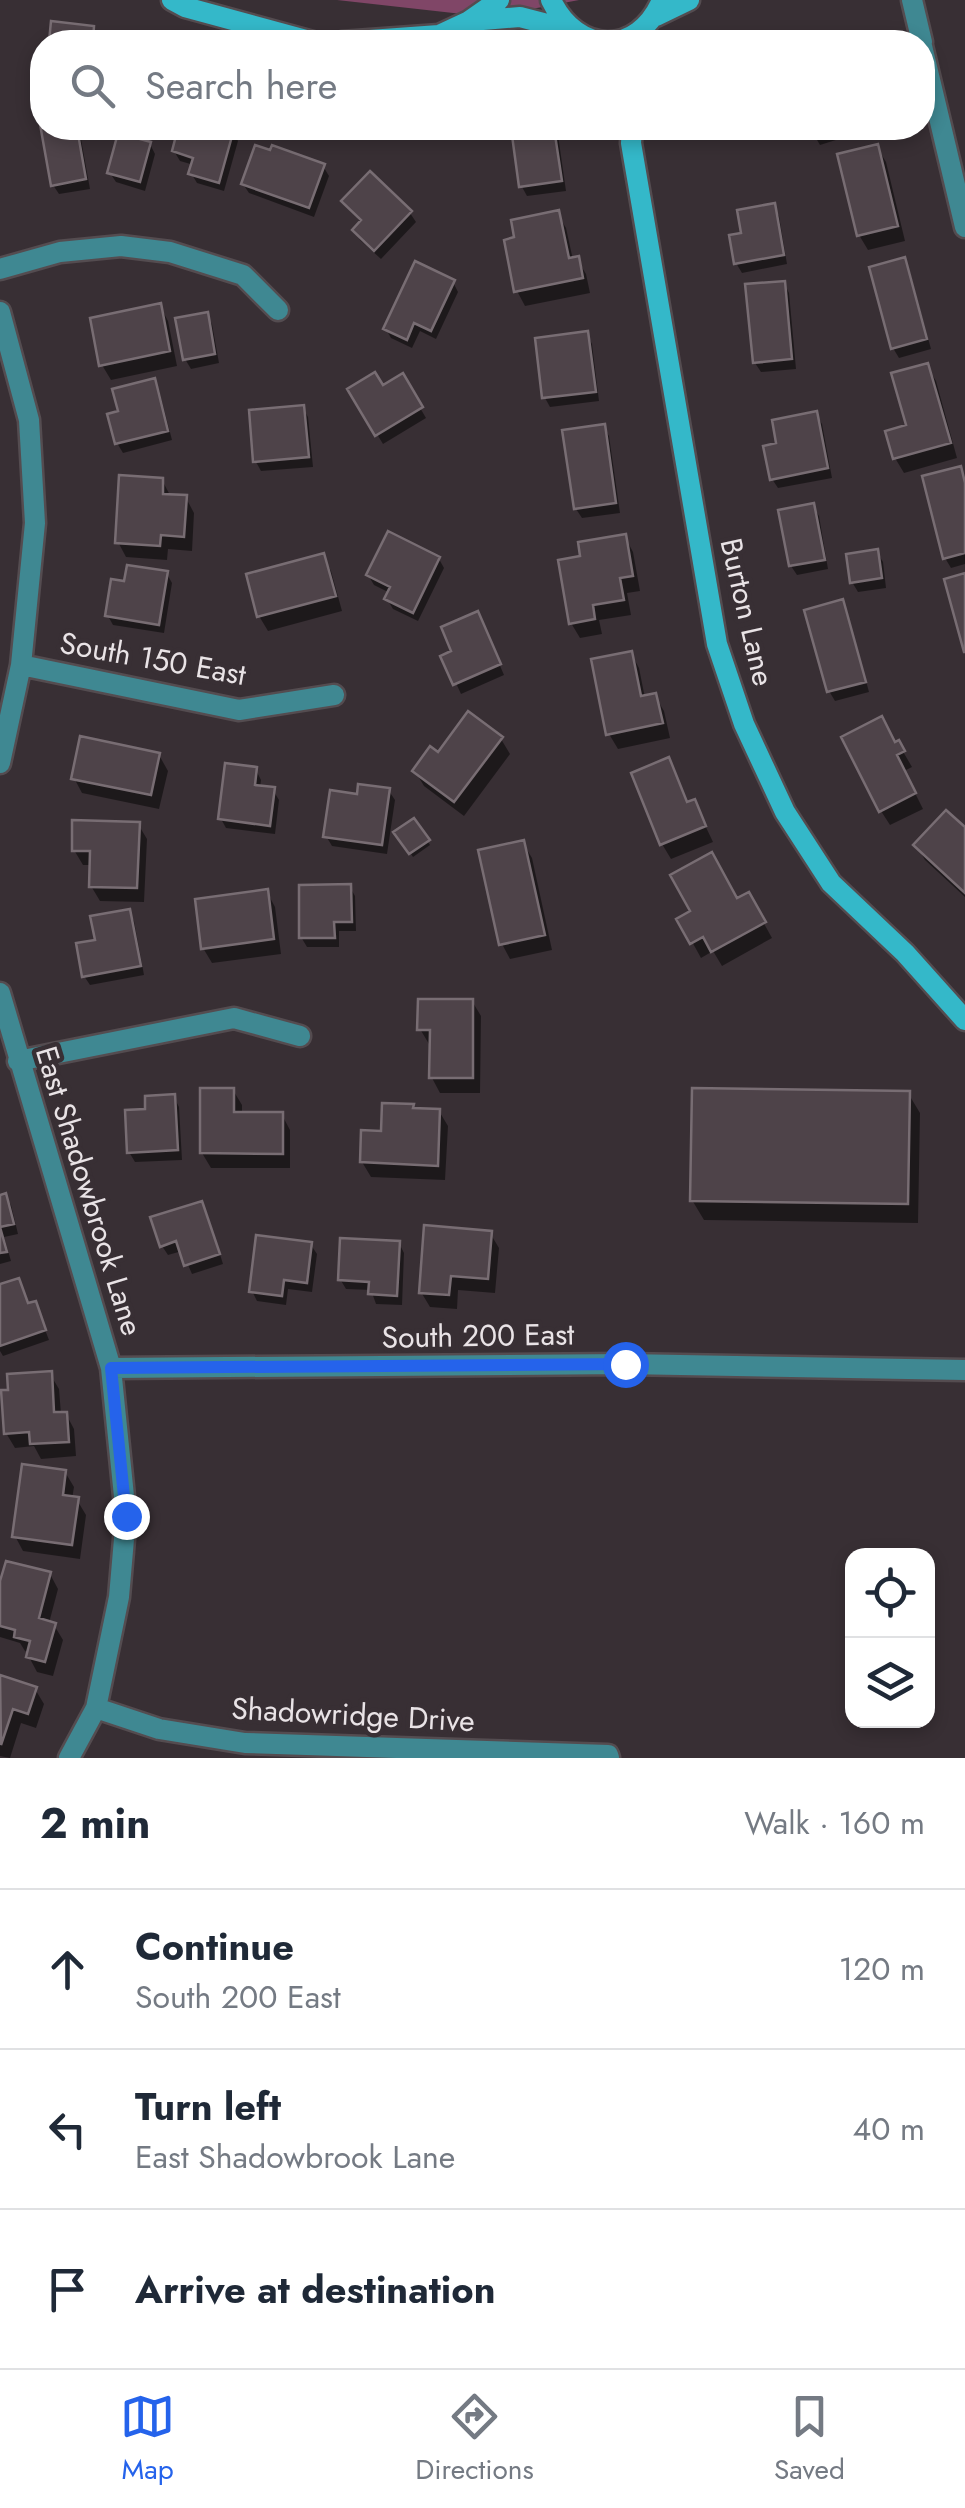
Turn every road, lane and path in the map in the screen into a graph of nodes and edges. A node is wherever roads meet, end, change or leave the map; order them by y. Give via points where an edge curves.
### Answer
1 (172, 0) edge
2 (500, 0) edge
3 (552, 0) edge
4 (690, 0) edge
5 (912, 0) edge
6 (469, 21) junction
7 (650, 22) edge
8 (270, 30) edge
9 (450, 30) edge
10 (561, 30) edge
11 (575, 30) edge
12 (919, 30) edge
13 (935, 100) edge
14 (630, 140) edge
15 (965, 228) edge
16 (0, 270) edge
17 (278, 310) dead end
18 (0, 312) edge
19 (21, 664) junction
20 (334, 695) dead end
21 (0, 763) edge
22 (0, 993) edge
23 (965, 1020) edge
24 (300, 1036) dead end
25 (18, 1061) junction
26 (111, 1368) junction
27 (965, 1370) edge
28 (96, 1708) junction
29 (69, 1758) edge
30 (608, 1758) edge

1 - 8 street
2 - 6 street
3 - 11 street
4 - 7 street
5 - 12 street
6 - 9 street
6 - 10 street via 520,17
13 - 15 street
14 - 23 street, Burton Lane via 717,644 744,724 786,812 831,882
16 - 17 street via 60,252 121,246 170,252 243,275
18 - 19 street via 29,420 35,523
19 - 20 street, South 150 East via 239,710
19 - 21 street
22 - 25 street, East Shadowbrook Lane
24 - 25 street via 234,1018
25 - 26 street, East Shadowbrook Lane
26 - 27 street, South 200 East via 625,1364
26 - 28 street, East Shadowbrook Lane via 126,1516
28 - 29 street, East Shadowbrook Lane
28 - 30 street, Shadowridge Drive via 159,1729 245,1743

